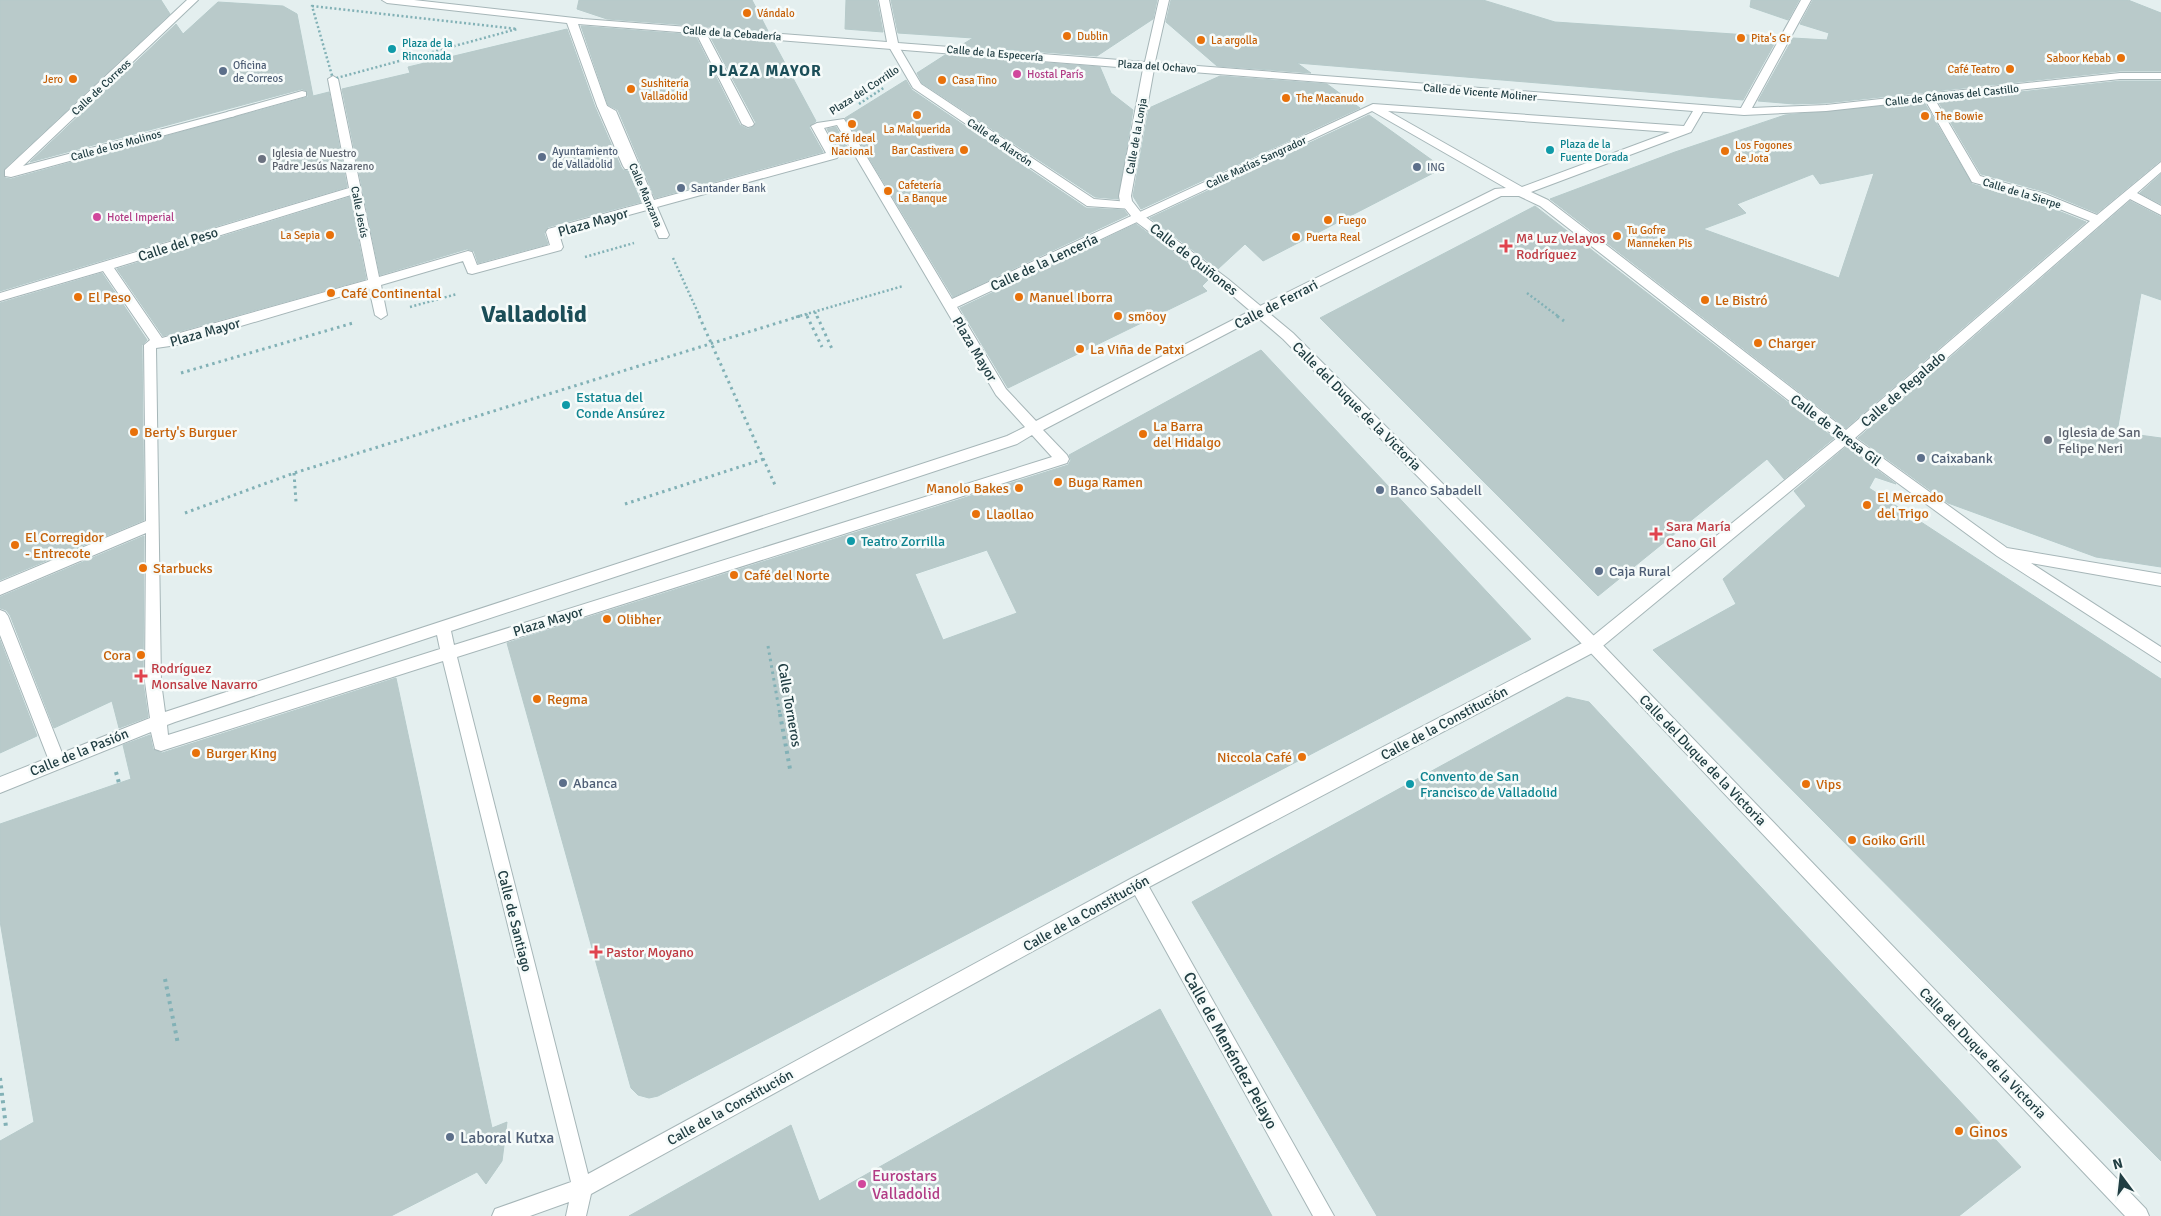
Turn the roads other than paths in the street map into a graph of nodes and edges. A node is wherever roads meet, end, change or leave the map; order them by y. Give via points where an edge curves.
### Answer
1 (193, 0) edge
2 (387, 0) edge
3 (884, 0) edge
4 (1164, 0) edge
5 (1806, 0) edge
6 (571, 20) junction
7 (700, 30) junction
8 (893, 45) junction
9 (1098, 62) joint
10 (1149, 66) junction
11 (1216, 70) joint
12 (2161, 76) edge
13 (333, 79) road end
14 (302, 94) dead end
15 (1929, 98) junction
16 (602, 106) junction
17 (1373, 107) junction
18 (1700, 108) junction
19 (1744, 112) junction
20 (748, 124) dead end
21 (1687, 130) junction
22 (2161, 166) edge
23 (629, 167) dead end
24 (4, 175) edge
25 (356, 190) junction
26 (1521, 192) junction
27 (2129, 193) junction
28 (651, 206) junction
29 (1129, 206) junction
30 (2161, 212) edge
31 (1139, 218) junction
32 (2099, 220) junction
33 (663, 235) road end
34 (107, 267) junction
35 (375, 282) junction
36 (0, 297) edge
37 (948, 306) junction
38 (1260, 311) junction
39 (381, 315) dead end
40 (159, 344) junction
41 (1035, 430) junction
42 (1846, 438) junction
43 (153, 524) junction
44 (2002, 552) junction
45 (2161, 580) edge
46 (0, 590) edge
47 (0, 616) edge
48 (442, 626) junction
49 (1593, 645) junction
50 (449, 654) junction
51 (2161, 655) edge
52 (158, 721) junction
53 (57, 760) junction
54 (0, 785) edge
55 (1138, 884) junction
56 (582, 1188) junction
57 (502, 1216) edge
58 (576, 1216) edge
59 (1324, 1216) edge
60 (2139, 1216) edge

1 - 24 street, Calle de Correos
2 - 6 street
3 - 8 street, Calle de Alarcón
4 - 10 street, Calle de la Lonja
5 - 19 street
6 - 7 street, Calle de la Cebadería
6 - 16 street, Calle Manzana
7 - 8 street, Calle de la Cebadería
7 - 20 street
8 - 9 street, Calle de la Especería
8 - 29 street, Calle de Alarcón via 916,86 1092,204
9 - 10 street, Plaza del Ochavo
10 - 11 street, Plaza del Ochavo
10 - 29 street, Calle de la Lonja via 1125,196
11 - 18 street, Calle de Vicente Moliner
12 - 15 street, Calle de Cánovas del Castillo via 2120,76
13 - 25 street, Calle Jesús
14 - 24 street, Calle de los Molinos
15 - 19 street, Calle de Cánovas del Castillo
15 - 32 street, Calle de la Sierpe via 1976,179 2041,197
16 - 23 street
16 - 28 street, Calle Manzana via 612,110
17 - 21 street
17 - 26 street
17 - 31 street, Calle Matías Sangrador
18 - 19 street, Calle de Vicente Moliner
18 - 21 street
21 - 26 street
22 - 27 street, Calle de Regalado
25 - 34 street, Calle del Peso via 258,217
25 - 35 street, Calle Jesús
26 - 38 street, Calle de Ferrari via 1499,192
26 - 42 street, Calle de Teresa Gil via 1544,203
27 - 30 street
27 - 32 street, Calle de Regalado
28 - 33 street, Calle Manzana
28 - 35 street, Plaza Mayor via 552,232 557,247 472,270 468,255
28 - 37 street, Plaza Mayor via 833,155 817,126 840,121
29 - 31 street, Calle de Quiñones
31 - 37 street, Calle de la Lencería
31 - 38 street, Calle de Quiñones
32 - 42 street, Calle de Regalado
34 - 36 street, Calle del Peso
34 - 40 street
35 - 39 street, Calle Jesús
35 - 40 street, Plaza Mayor
37 - 41 street, Plaza Mayor via 1000,392
38 - 41 street, Calle de Ferrari
38 - 49 street, Calle del Duque de la Victoria
40 - 43 street, Plaza Mayor via 150,345
41 - 48 street, Plaza Mayor
41 - 50 street, Plaza Mayor via 1062,459
42 - 44 street, Calle de Teresa Gil
42 - 49 street, Calle de Regalado
43 - 46 street
43 - 52 street, Plaza Mayor via 153,682
44 - 45 street
44 - 51 street, Calle de Teresa Gil
47 - 53 street
48 - 50 street, Calle de Santiago
48 - 52 street, Plaza Mayor
49 - 55 street, Calle de la Constitución
49 - 60 street, Calle del Duque de la Victoria
50 - 52 street, Plaza Mayor via 161,744
50 - 56 street, Calle de Santiago
52 - 53 street, Calle de la Pasión
53 - 54 street, Calle de la Pasión
55 - 56 street, Calle de la Constitución
55 - 59 street, Calle de Menéndez Pelayo
56 - 57 street, Calle de la Constitución
56 - 58 street, Calle de Santiago

